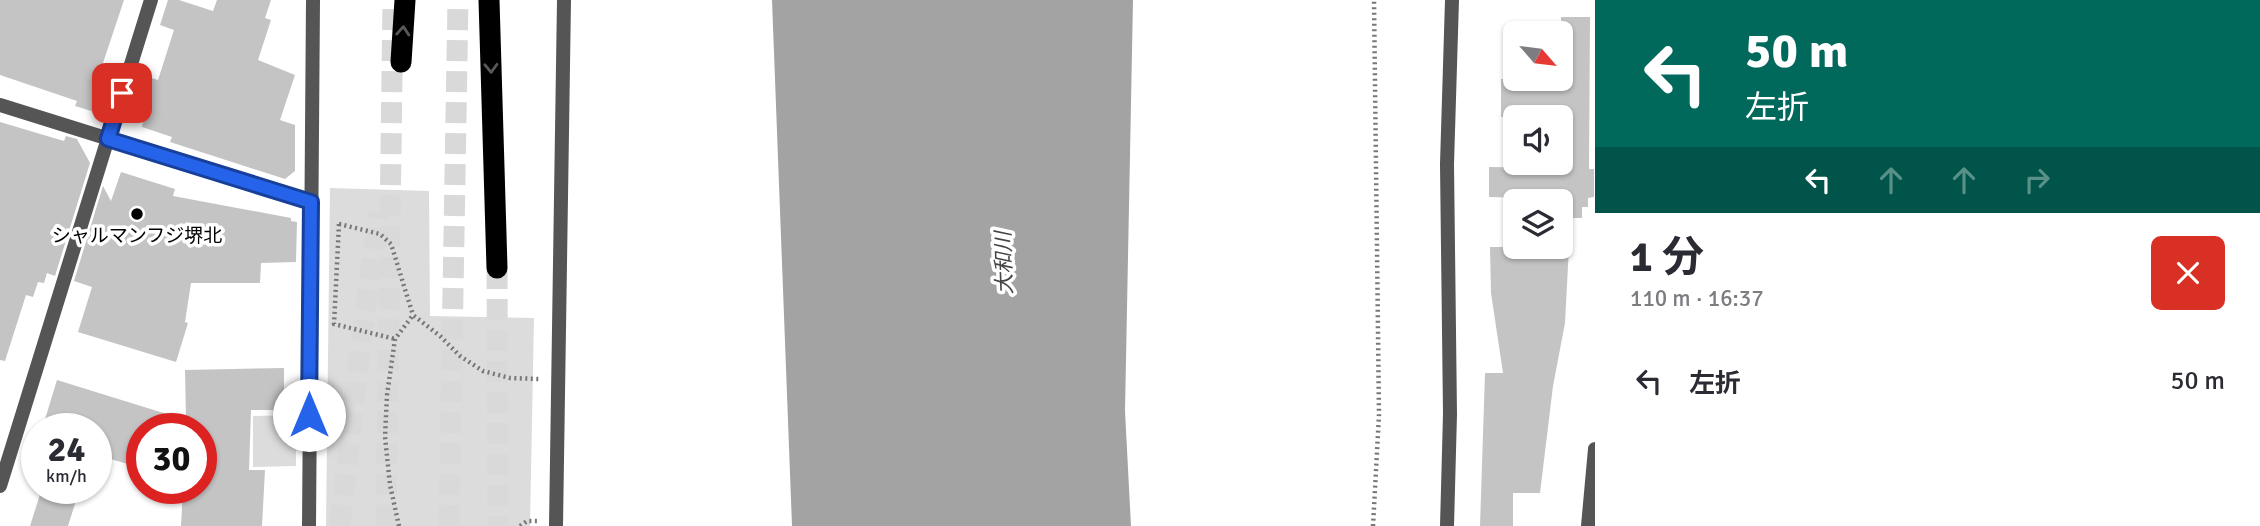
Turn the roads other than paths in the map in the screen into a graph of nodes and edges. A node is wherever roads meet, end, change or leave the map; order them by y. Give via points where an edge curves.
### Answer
1 (151, 0) edge
2 (313, 0) edge
3 (405, 0) edge
4 (489, 0) edge
5 (564, 0) edge
6 (1452, 0) edge
7 (401, 62) dead end
8 (0, 106) edge
9 (108, 139) junction
10 (311, 202) junction
11 (496, 268) tunnel mouth
12 (1595, 449) edge
13 (0, 486) edge
14 (309, 526) edge
15 (556, 526) edge
16 (1447, 526) edge
17 (1588, 526) edge

1 - 9 street
2 - 10 street
7 -> 3 highway
4 -> 11 highway
5 - 15 street
6 - 16 street
8 - 9 street
9 - 10 street
9 - 13 street
10 - 14 street
12 - 17 street

